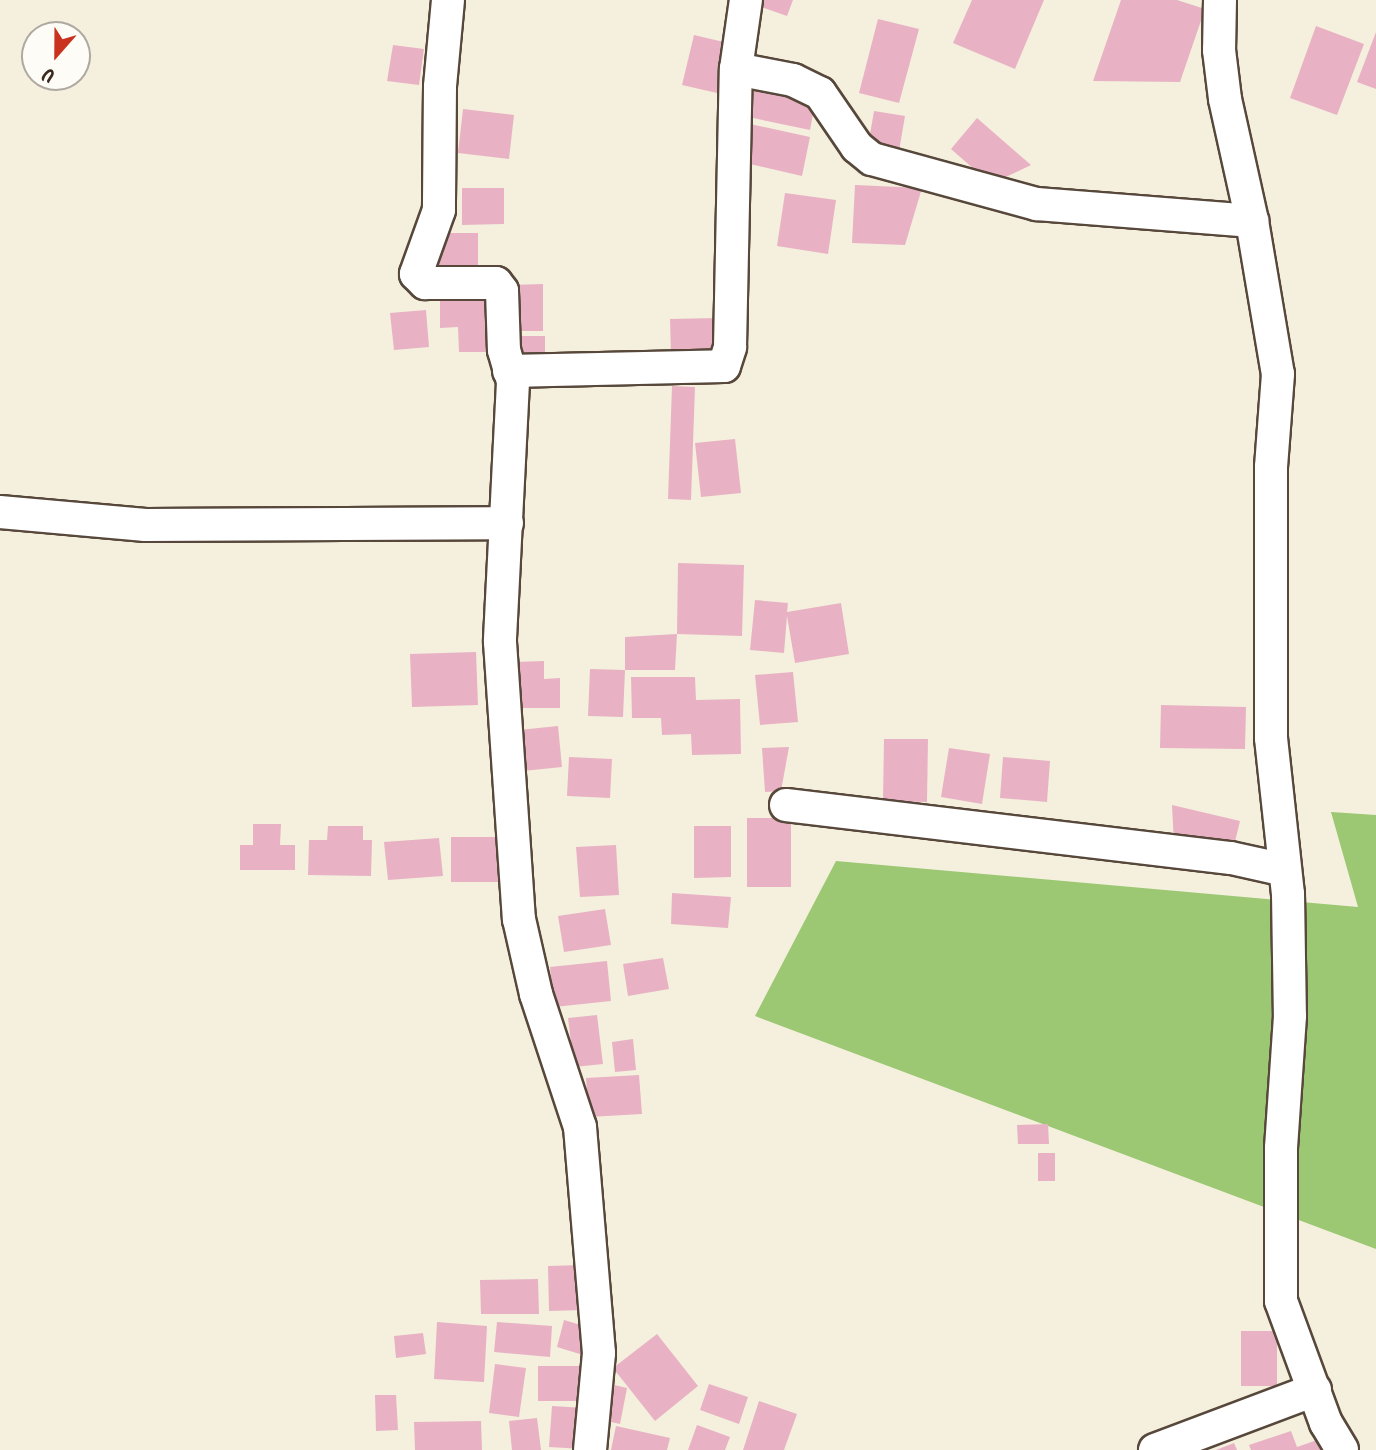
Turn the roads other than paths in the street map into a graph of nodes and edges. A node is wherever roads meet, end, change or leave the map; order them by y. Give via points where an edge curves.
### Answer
1 (448, 0) edge
2 (747, 0) edge
3 (1220, 0) edge
4 (736, 69) junction
5 (1252, 221) junction
6 (509, 372) junction
7 (0, 512) edge
8 (507, 523) junction
9 (786, 805) dead end
10 (1284, 870) junction
11 (1315, 1390) junction
12 (590, 1450) edge
13 (1155, 1450) edge
14 (1342, 1450) edge

1 - 6 street via 440,87 439,202 416,279 500,286
2 - 4 street
3 - 5 street via 1219,50 1225,99
4 - 5 street via 793,80 820,93 857,147 872,159 1056,207
4 - 6 street via 730,347 724,366 519,368
5 - 10 street via 1278,374 1271,467 1271,738
6 - 8 street via 513,383
7 - 8 street via 145,525
8 - 12 street via 500,642 519,919 536,994 580,1127 599,1353
9 - 10 street via 1231,858
10 - 11 street via 1290,1016 1280,1148 1281,1301
11 - 13 street
11 - 14 street

